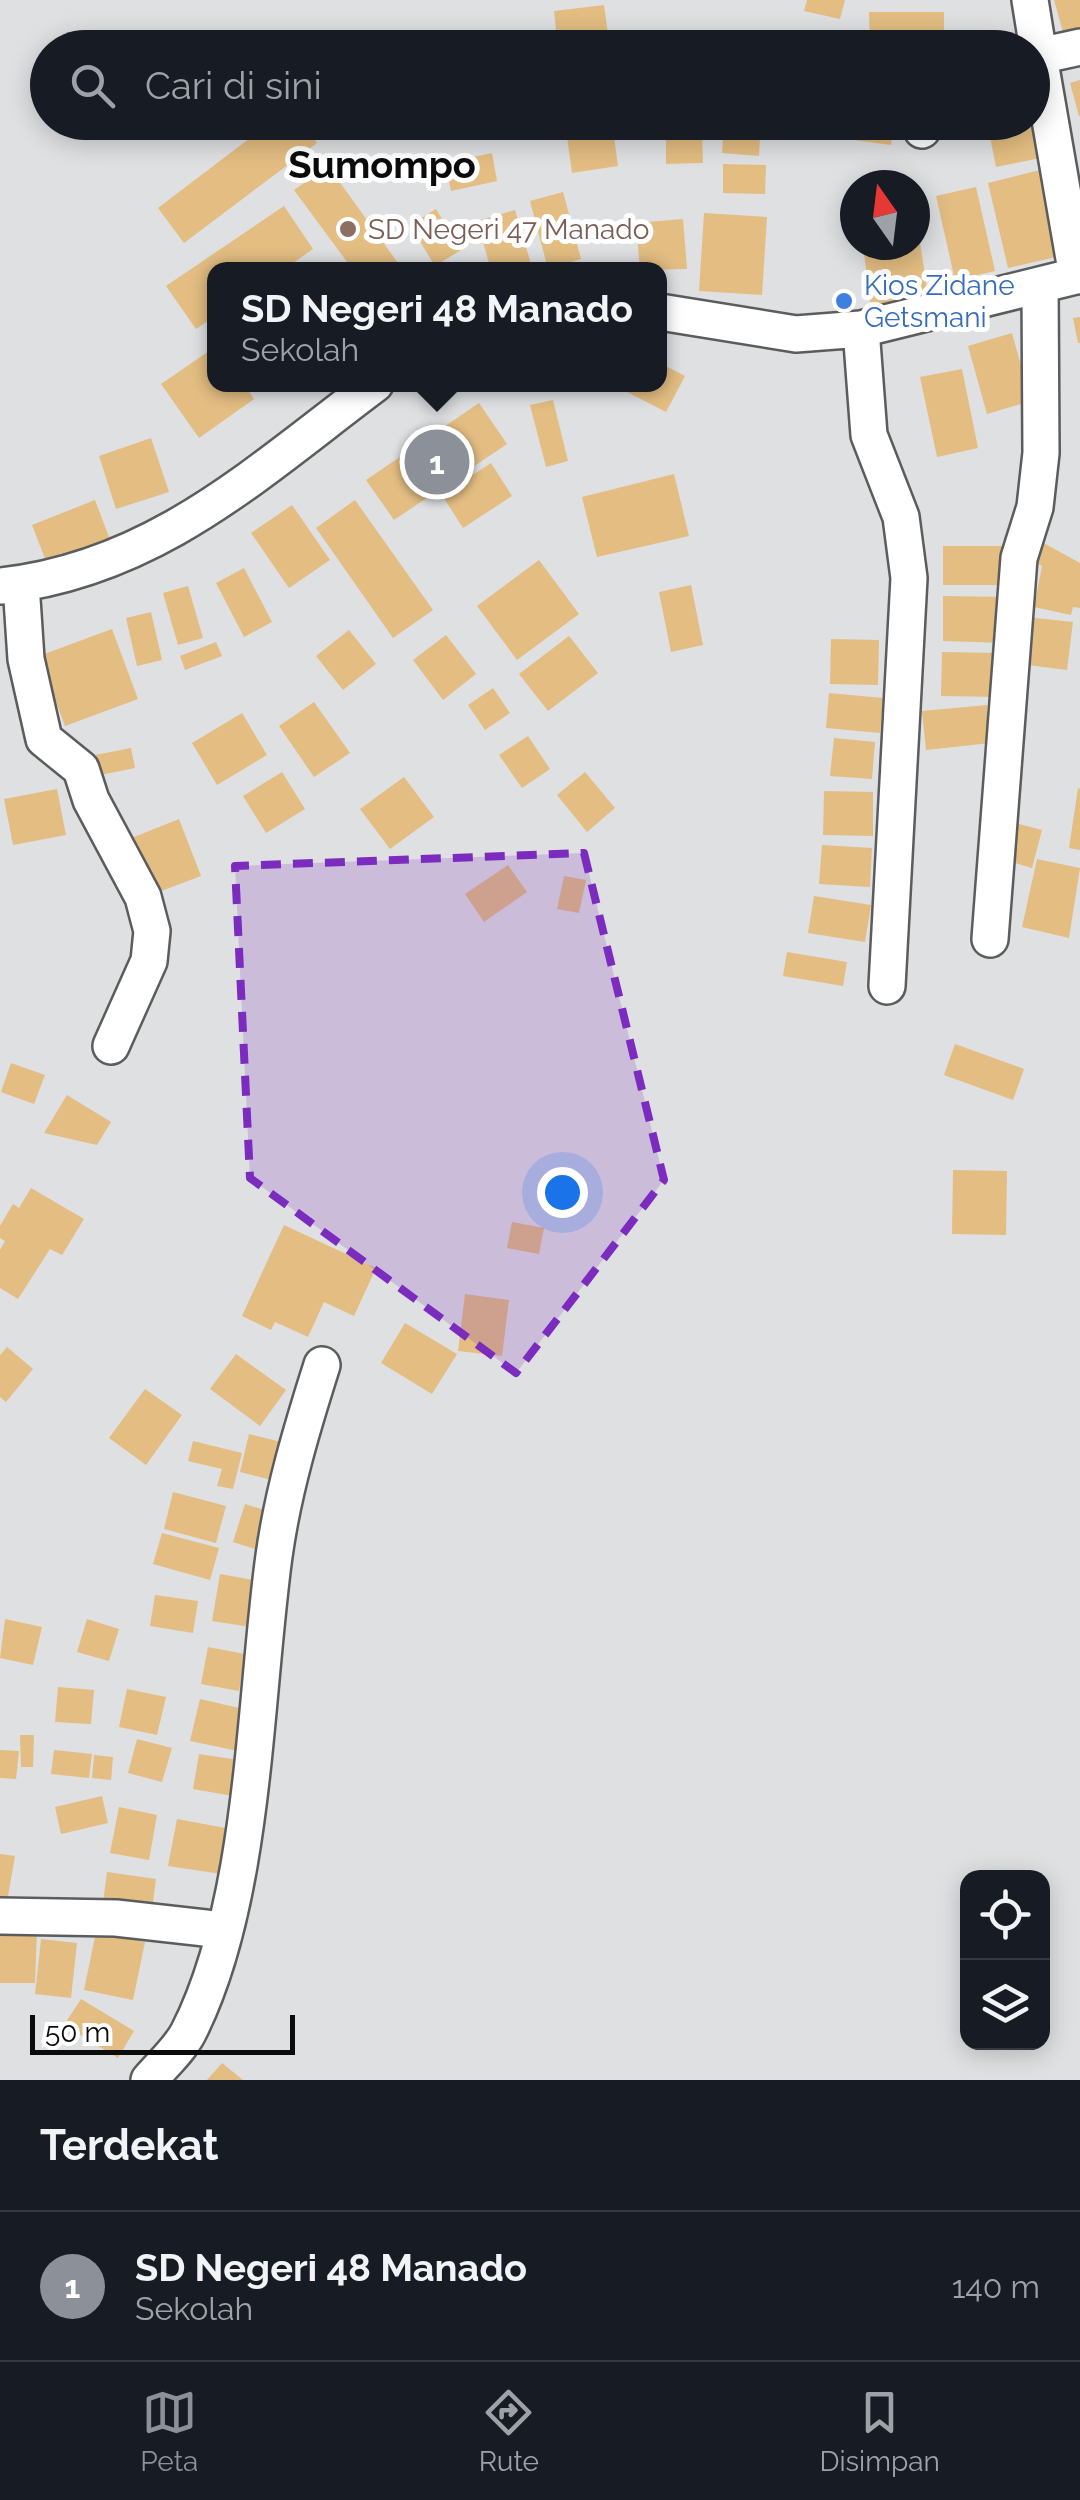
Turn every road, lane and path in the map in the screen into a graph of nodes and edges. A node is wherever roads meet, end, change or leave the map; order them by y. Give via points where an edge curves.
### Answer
1 (1030, 0) edge
2 (1033, 30) edge
3 (1080, 47) edge
4 (1050, 54) edge
5 (1050, 130) edge
6 (1078, 275) edge
7 (1040, 286) junction
8 (667, 313) edge
9 (861, 329) junction
10 (364, 392) edge
11 (10, 585) edge
12 (990, 939) dead end
13 (887, 986) dead end
14 (111, 1046) dead end
15 (322, 1365) dead end
16 (0, 1916) edge
17 (223, 1930) junction
18 (149, 2080) edge

1 - 2 street
3 - 4 street
5 - 6 street
6 - 7 street
7 - 9 street
7 - 12 street via 1041,453 1035,507 1019,558
8 - 9 street via 796,334
9 - 13 street via 869,435 901,517 909,578
10 - 11 street via 182,527 108,562
11 - 14 street via 44,739 81,769 143,897 152,931 149,962
15 - 17 street via 274,1555 243,1826
16 - 17 street via 116,1918
17 - 18 street via 186,2036

